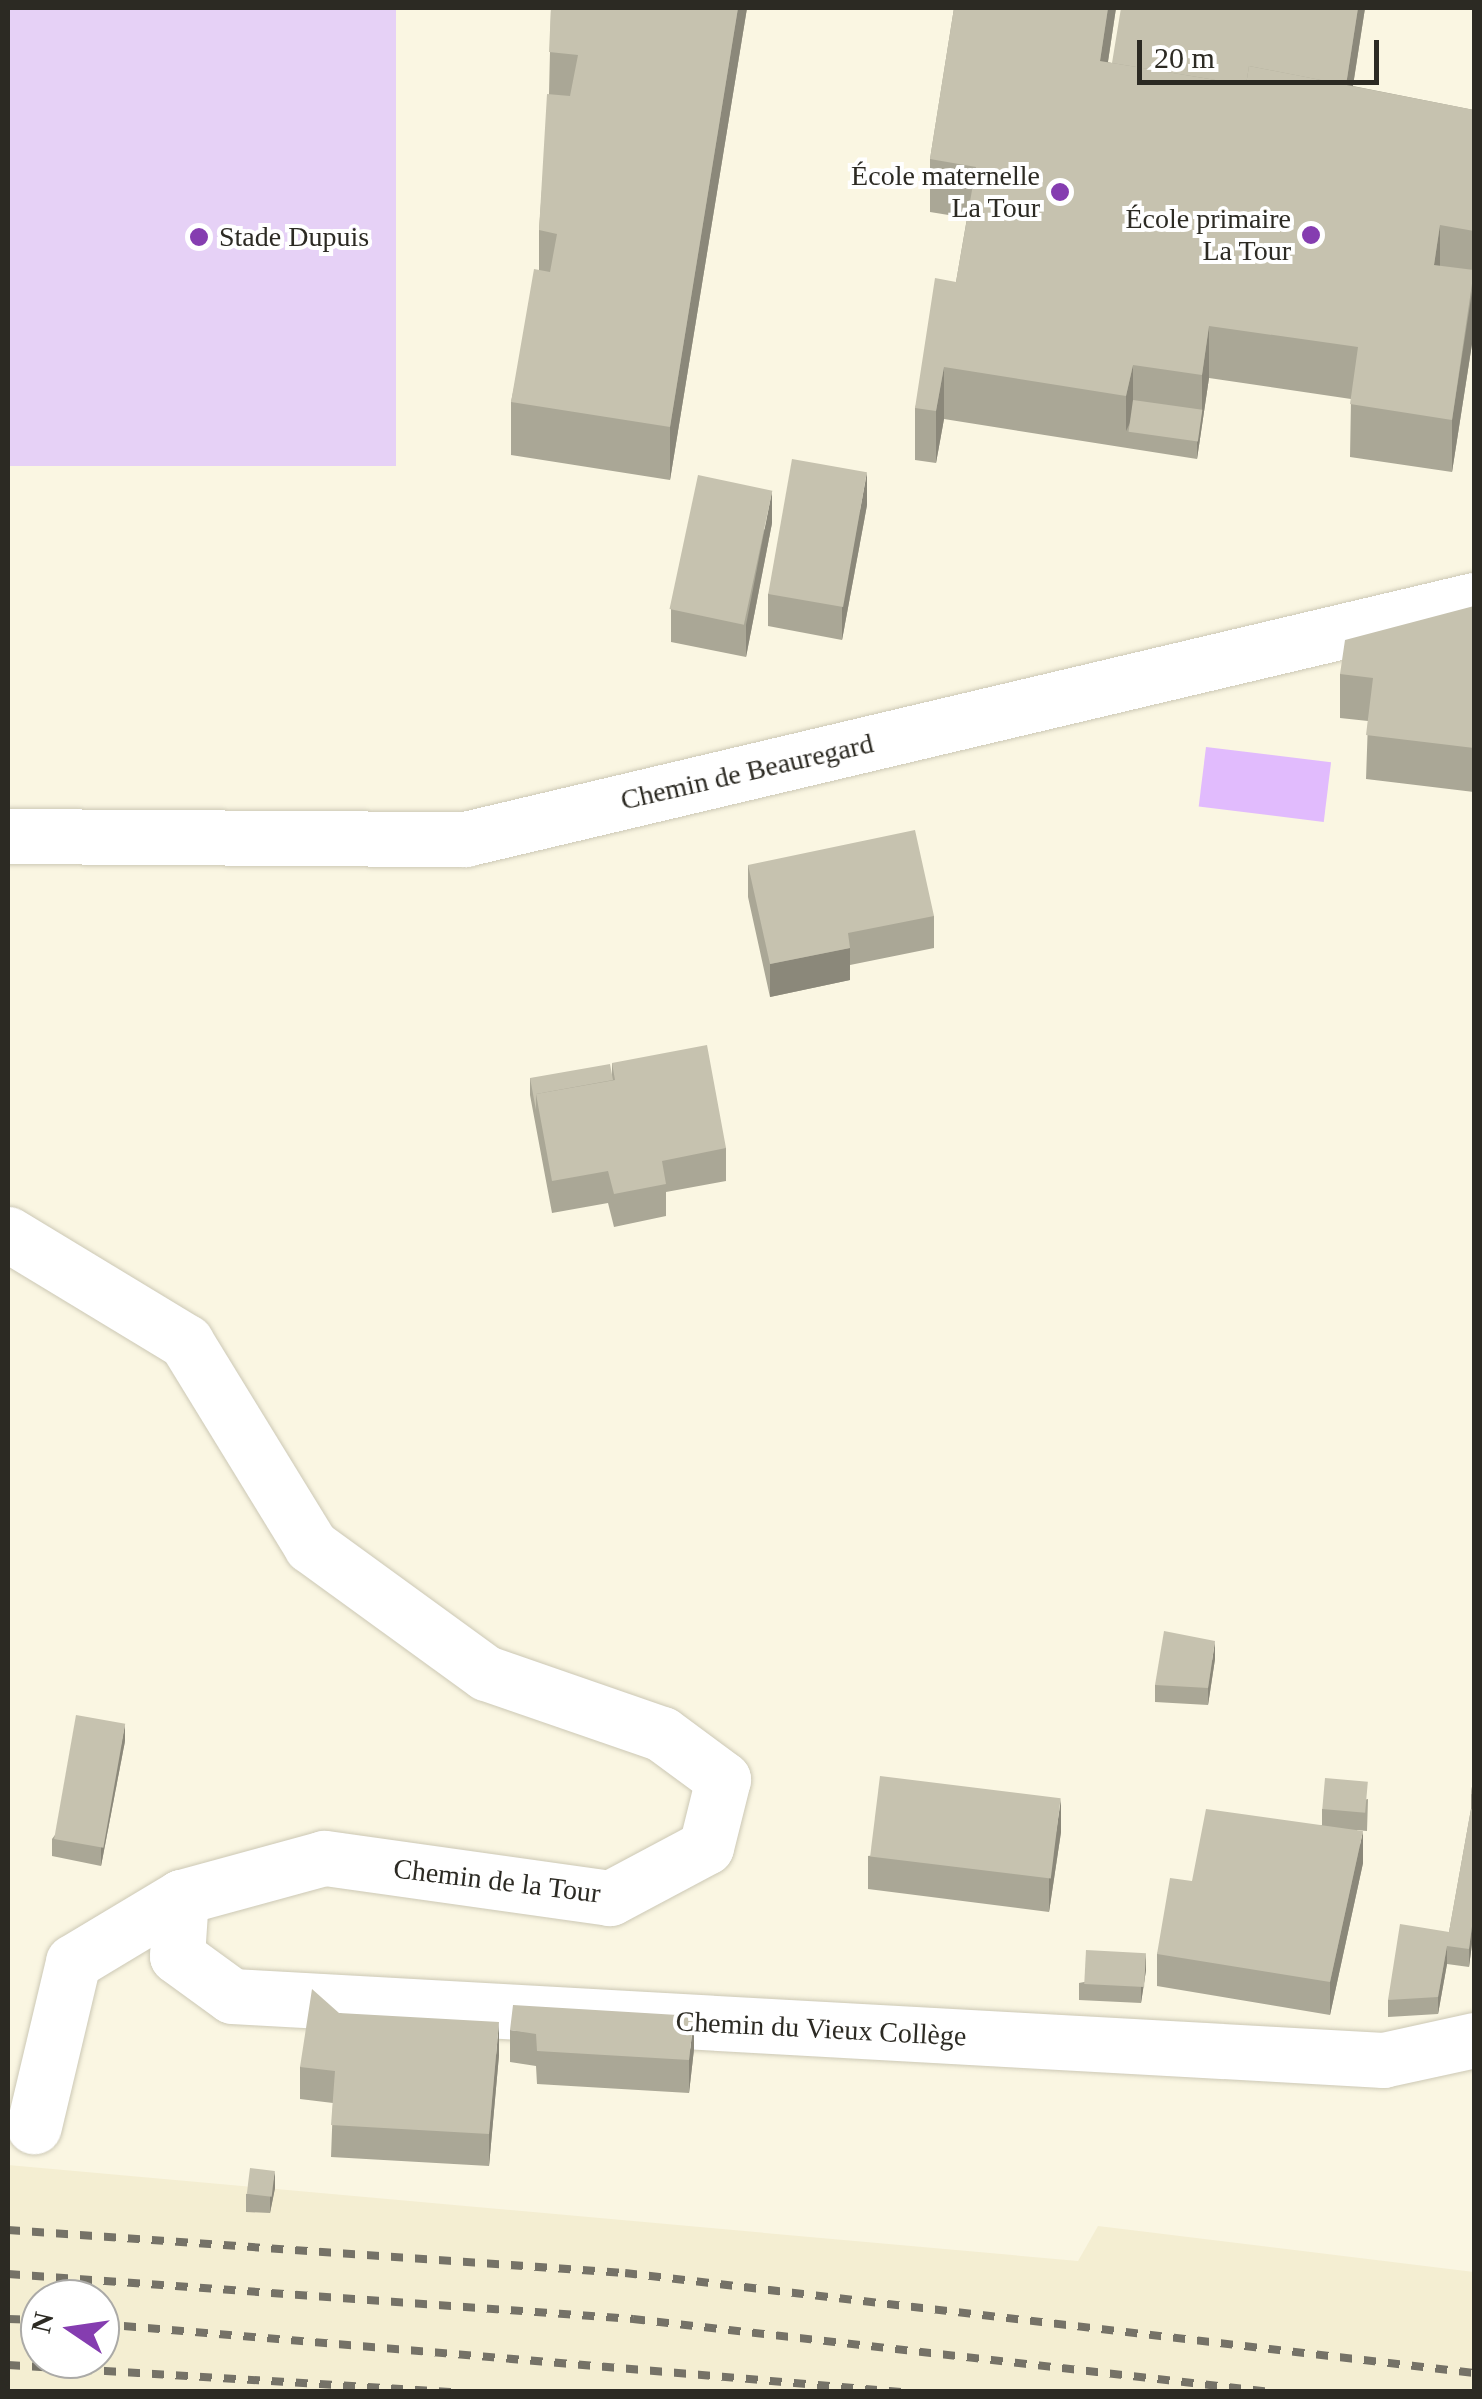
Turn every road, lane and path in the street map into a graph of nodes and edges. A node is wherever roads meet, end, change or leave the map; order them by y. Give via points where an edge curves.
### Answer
1 (1474, 600) edge
2 (8, 836) edge
3 (8, 1234) edge
4 (181, 1898) junction
5 (1474, 2040) edge
6 (34, 2126) dead end

1 - 2 street, Chemin de Beauregard via 464,839
3 - 4 street, Chemin de la Tour via 186,1342 311,1546 486,1672 662,1734 723,1779 706,1847 610,1898 324,1858
4 - 5 street, Chemin du Vieux Collège via 178,1956 232,1996 1383,2060
4 - 6 street, Chemin de la Tour via 73,1962

